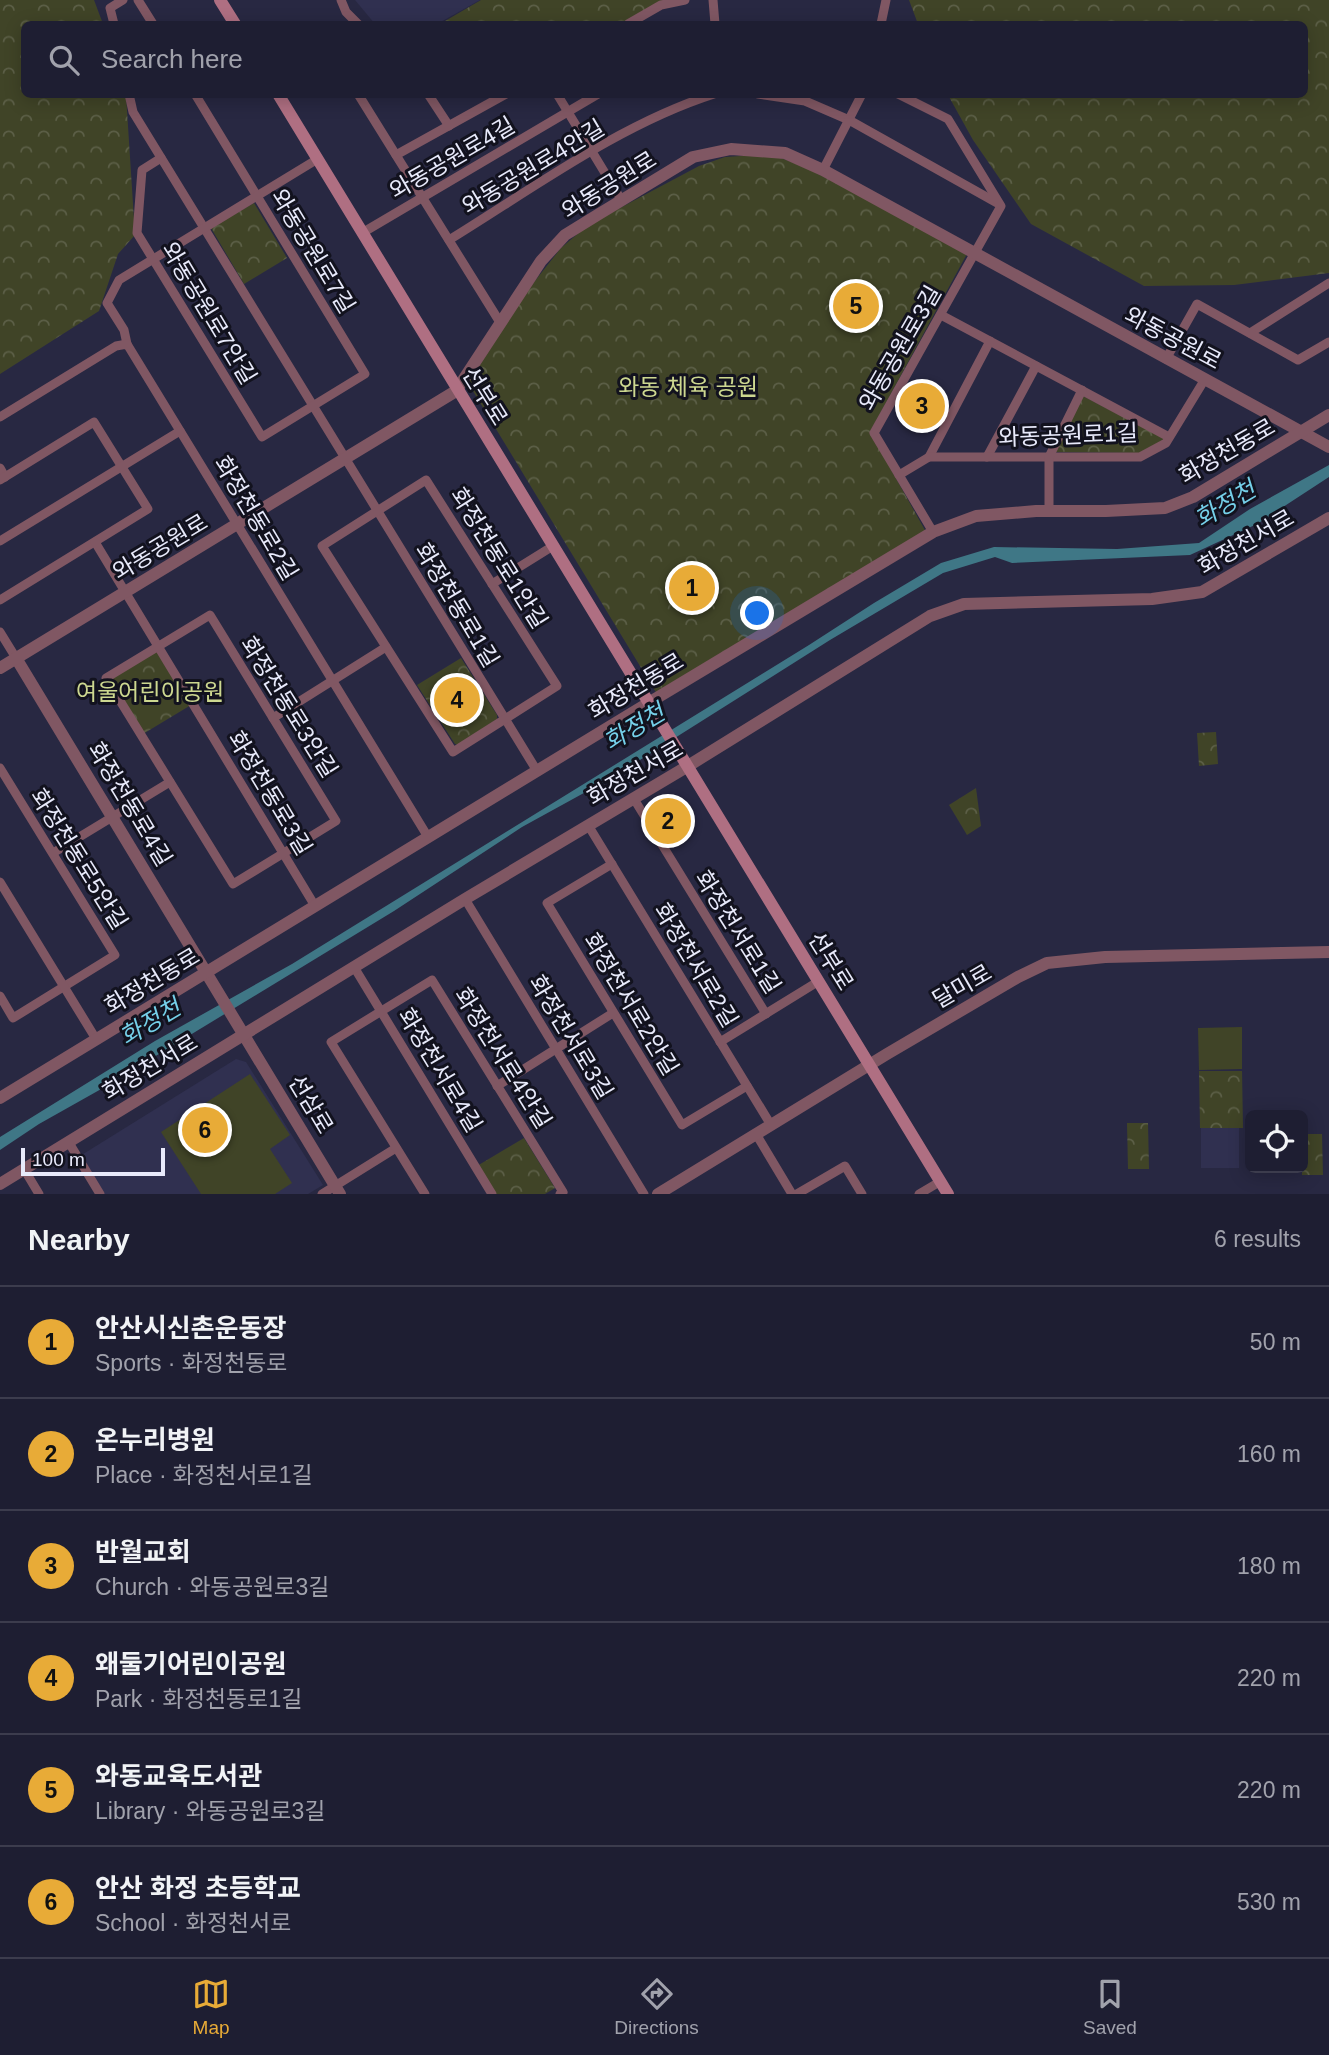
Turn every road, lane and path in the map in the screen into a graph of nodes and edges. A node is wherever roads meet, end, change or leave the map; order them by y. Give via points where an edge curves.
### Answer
1 (123, 0) edge
2 (138, 0) edge
3 (220, 0) edge
4 (341, 0) edge
5 (685, 0) edge
6 (713, 0) edge
7 (886, 0) edge
8 (113, 21) edge
9 (150, 21) edge
10 (233, 21) edge
11 (355, 21) edge
12 (633, 21) edge
13 (715, 21) edge
14 (882, 21) edge
15 (131, 98) edge
16 (197, 98) edge
17 (281, 98) edge
18 (360, 98) edge
19 (431, 98) edge
20 (499, 98) edge
21 (559, 98) edge
22 (591, 98) edge
23 (702, 98) edge
24 (782, 98) edge
25 (860, 98) edge
26 (906, 98) edge
27 (568, 112) junction
28 (849, 120) junction
29 (449, 126) junction
30 (592, 152) junction
31 (396, 155) junction
32 (161, 158) junction
33 (316, 160) junction
34 (822, 170) junction
35 (257, 196) junction
36 (422, 198) junction
37 (622, 201) junction
38 (1002, 206) junction
39 (204, 227) junction
40 (362, 233) junction
41 (449, 240) junction
42 (975, 255) junction
43 (153, 258) junction
44 (1329, 283) edge
45 (941, 314) junction
46 (500, 324) junction
47 (1250, 333) junction
48 (990, 341) junction
49 (1329, 342) edge
50 (127, 344) junction
51 (1166, 359) junction
52 (1036, 366) junction
53 (1205, 379) junction
54 (1082, 390) junction
55 (457, 391) junction
56 (313, 406) junction
57 (1329, 415) edge
58 (0, 417) edge
59 (180, 431) junction
60 (1301, 432) junction
61 (1169, 437) junction
62 (1325, 444) edge
63 (929, 457) junction
64 (987, 457) junction
65 (1049, 457) junction
66 (345, 459) junction
67 (121, 467) junction
68 (2, 475) edge
69 (899, 475) junction
70 (377, 511) junction
71 (1049, 511) junction
72 (1329, 518) edge
73 (237, 525) junction
74 (933, 532) junction
75 (0, 541) edge
76 (95, 542) junction
77 (553, 546) junction
78 (492, 584) junction
79 (126, 593) junction
80 (0, 600) edge
81 (0, 632) edge
82 (158, 647) junction
83 (386, 647) junction
84 (16, 658) junction
85 (0, 668) edge
86 (333, 681) junction
87 (650, 702) junction
88 (273, 718) junction
89 (505, 719) junction
90 (688, 766) junction
91 (0, 768) edge
92 (537, 771) junction
93 (170, 782) junction
94 (634, 799) junction
95 (113, 817) junction
96 (588, 825) junction
97 (428, 837) junction
98 (53, 853) junction
99 (283, 853) junction
100 (612, 864) junction
101 (0, 882) edge
102 (465, 899) junction
103 (315, 906) junction
104 (1329, 952) edge
105 (354, 967) junction
106 (207, 972) junction
107 (819, 981) junction
108 (64, 986) junction
109 (217, 988) joint
110 (0, 996) edge
111 (381, 1011) junction
112 (613, 1013) junction
113 (765, 1014) junction
114 (246, 1034) junction
115 (96, 1040) junction
116 (720, 1042) junction
117 (556, 1049) junction
118 (870, 1065) junction
119 (497, 1086) junction
120 (747, 1086) junction
121 (0, 1098) edge
122 (771, 1125) junction
123 (756, 1134) junction
124 (68, 1141) junction
125 (396, 1148) junction
126 (24, 1169) junction
127 (940, 1181) junction
128 (0, 1184) edge
129 (338, 1190) edge
130 (39, 1194) edge
131 (100, 1194) edge
132 (322, 1194) edge
133 (425, 1194) edge
134 (492, 1194) edge
135 (560, 1194) edge
136 (644, 1194) edge
137 (658, 1194) edge
138 (792, 1194) edge
139 (797, 1194) edge
140 (862, 1194) edge
141 (919, 1194) edge
142 (948, 1194) edge

1 - 8 street via 110,8
2 - 9 street
3 - 10 main road
4 - 11 street
5 - 12 street via 661,5
6 - 13 street
7 - 14 street
15 - 32 street via 133,112
16 - 35 street, 와동공원로7길
17 - 33 main road, 선부로
18 - 31 street
19 - 29 street
20 - 29 street
21 - 27 street
22 - 27 street, 와동공원로4길
23 - 30 street, 와동공원로4안길
24 - 28 street
25 - 28 street
26 - 38 street via 948,120
27 - 30 street
27 - 36 street, 와동공원로4길
28 - 34 street
28 - 38 street
29 - 31 street
30 - 37 street
30 - 41 street, 와동공원로4안길
31 - 36 street
32 - 39 street
32 - 43 street, 와동공원로7안길 via 142,170 137,233
33 - 35 street
33 - 40 main road, 선부로
34 - 37 street, 와동공원로 via 785,153 731,149 693,157
34 - 42 street, 와동공원로
35 - 39 street
35 - 56 street, 와동공원로7길 via 365,374
36 - 40 street, 와동공원로4길
36 - 41 street
37 - 46 street, 와동공원로 via 565,236 541,261
38 - 42 street
39 - 43 street
39 - 56 street
40 - 55 main road, 선부로
41 - 46 street
42 - 45 street, 와동공원로3길
42 - 51 street, 와동공원로
43 - 50 street, 화정천동로2길 via 119,280 107,303
43 - 56 street, 와동공원로7안길 via 262,437
44 - 47 street
45 - 48 street
45 - 69 street, 와동공원로3길 via 874,433
46 - 55 street, 와동공원로
47 - 49 street via 1298,360
47 - 51 street via 1197,304
48 - 52 street
48 - 63 street
50 - 58 street via 116,346
50 - 59 street, 화정천동로2길
51 - 53 street, 와동공원로
52 - 54 street
52 - 64 street
53 - 60 street, 와동공원로
53 - 61 street, 와동공원로1길
54 - 61 street
54 - 65 street
55 - 66 street, 와동공원로
55 - 77 main road, 선부로
56 - 66 street
57 - 60 street, 화정천동로
59 - 67 street
59 - 73 street, 화정천동로2길
60 - 62 street, 와동공원로
60 - 71 street, 화정천동로 via 1193,497 1165,508
61 - 65 street, 와동공원로1길 via 1140,457
63 - 64 street, 와동공원로1길
63 - 69 street
64 - 65 street, 와동공원로1길
65 - 71 street
66 - 70 street, 화정천동로1길
66 - 73 street, 와동공원로
67 - 68 street via 94,422
67 - 75 street
67 - 76 street via 148,509
69 - 74 street, 와동공원로3길
70 - 78 street, 화정천동로1안길 via 426,480
70 - 83 street, 화정천동로1안길 via 322,546
70 - 89 street, 화정천동로1길
71 - 74 street, 화정천동로 via 976,516
72 - 90 street, 화정천서로 via 1194,594 964,604 947,609
73 - 79 street, 와동공원로
73 - 86 street, 화정천동로2길
74 - 87 street, 화정천동로
76 - 79 street, 화정천동로3길
76 - 80 street
77 - 78 street
77 - 87 main road, 선부로
78 - 89 street, 화정천동로1안길 via 557,686
79 - 82 street, 화정천동로3길
79 - 84 street, 와동공원로
81 - 84 street
82 - 88 street, 화정천동로3안길 via 210,615
82 - 93 street, 화정천동로3안길 via 106,678
82 - 99 street, 화정천동로3길
83 - 86 street
83 - 89 street, 화정천동로1안길 via 453,752
84 - 85 street, 와동공원로
84 - 95 street, 화정천동로4길
86 - 88 street
86 - 97 street, 화정천동로2길
87 - 90 main road, 선부로
87 - 92 street, 화정천동로
88 - 99 street, 화정천동로3안길 via 336,821
89 - 92 street, 화정천동로1길
90 - 94 street, 화정천서로
90 - 107 main road, 선부로
91 - 98 street, 화정천동로5안길
92 - 97 street, 화정천동로
93 - 95 street
93 - 99 street, 화정천동로3안길 via 233,884
94 - 96 street, 화정천서로
94 - 113 street, 화정천서로1길
95 - 98 street
95 - 106 street, 화정천동로4길
96 - 100 street, 화정천서로2길
96 - 102 street, 화정천서로
97 - 103 street, 화정천동로
98 - 108 street, 화정천동로5안길 via 115,955
99 - 103 street, 화정천동로3길
100 - 112 street, 화정천서로2안길 via 547,903
100 - 116 street, 화정천서로2길
101 - 108 street
102 - 105 street, 화정천서로
102 - 117 street, 화정천서로3길
103 - 106 street, 화정천동로
104 - 118 street, 달미로 via 1105,957 1048,963
105 - 111 street, 화정천서로4길
105 - 114 street, 화정천서로
106 - 109 street, 화정천동로4길
106 - 115 street, 화정천동로
107 - 113 street
107 - 118 main road, 선부로
108 - 110 street, 화정천동로5안길 via 13,1018
108 - 115 street
109 - 114 street, 선삼로
111 - 119 street, 화정천서로4안길 via 432,980
111 - 125 street, 화정천서로4안길 via 331,1042
111 - 134 street, 화정천서로4길
112 - 117 street
112 - 120 street, 화정천서로2안길 via 682,1125
113 - 116 street
114 - 124 street, 화정천서로
114 - 129 street, 선삼로
115 - 121 street, 화정천동로
116 - 120 street, 화정천서로2길
117 - 119 street
117 - 136 street, 화정천서로3길
118 - 122 street, 달미로
118 - 127 main road, 선부로
119 - 135 street, 화정천서로4안길
120 - 122 street, 화정천서로2길
122 - 123 street, 달미로
123 - 137 street, 달미로
123 - 138 street
124 - 126 street, 화정천서로
124 - 131 street
125 - 129 street
125 - 133 street, 화정천서로4안길
126 - 128 street, 화정천서로
126 - 130 street
127 - 141 street
127 - 142 main road, 선부로
129 - 132 street
139 - 140 street via 845,1166

